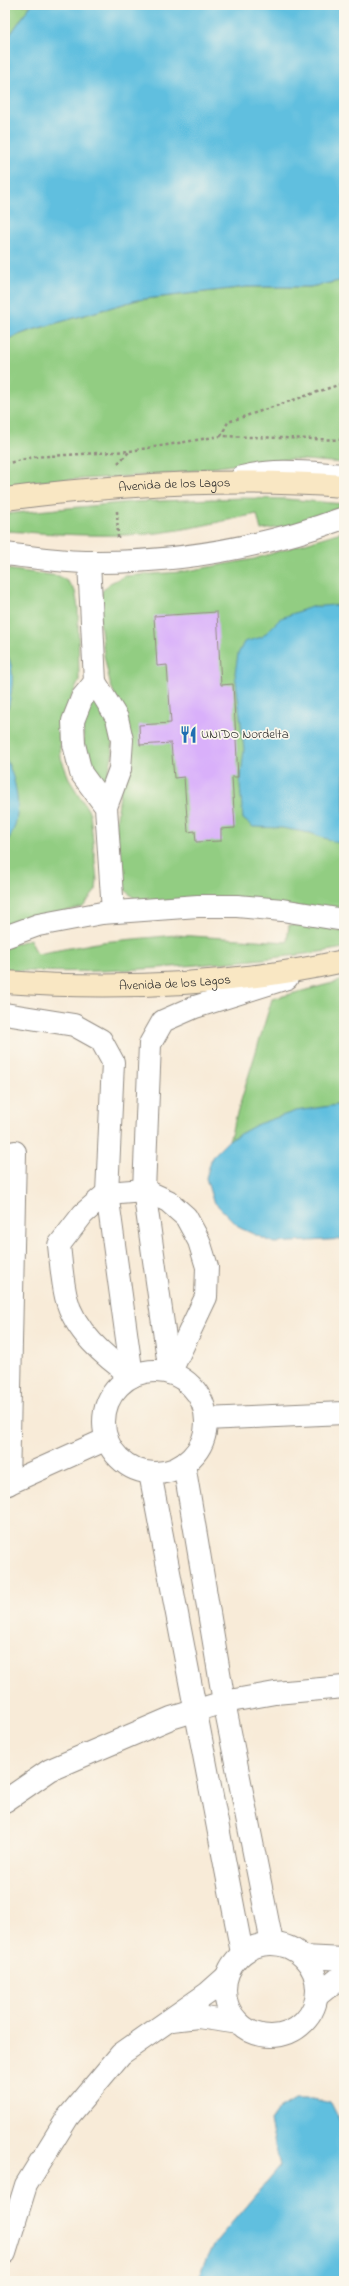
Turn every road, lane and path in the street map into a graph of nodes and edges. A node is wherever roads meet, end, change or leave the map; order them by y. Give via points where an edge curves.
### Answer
1 (344, 383) edge
2 (221, 436) junction
3 (344, 440) edge
4 (5, 464) edge
5 (344, 475) edge
6 (224, 482) junction
7 (344, 486) edge
8 (5, 500) edge
9 (344, 518) edge
10 (5, 554) edge
11 (89, 562) junction
12 (95, 682) junction
13 (106, 806) junction
14 (113, 912) junction
15 (344, 920) edge
16 (5, 937) edge
17 (337, 963) edge
18 (5, 982) edge
19 (5, 1014) edge
20 (15, 1152) dead end
21 (144, 1190) junction
22 (107, 1193) junction
23 (170, 1373) junction
24 (132, 1376) junction
25 (344, 1413) edge
26 (206, 1419) junction
27 (107, 1440) junction
28 (184, 1464) junction
29 (150, 1473) junction
30 (6, 1484) edge
31 (344, 1687) edge
32 (224, 1702) junction
33 (195, 1710) junction
34 (5, 1801) edge
35 (272, 1943) junction
36 (242, 1953) junction
37 (304, 1957) junction
38 (344, 1959) edge
39 (344, 1974) edge
40 (226, 1977) junction
41 (317, 1996) junction
42 (168, 2020) junction
43 (239, 2023) junction
44 (5, 2253) edge

1 - 2 path via 228,422
2 - 3 path
2 - 4 path via 130,451 32,457
5 - 6 street via 284,471 259,473
6 - 7 street, Avenida de los Lagos
6 - 8 street, Avenida de los Lagos via 151,484
9 - 11 street via 303,533 222,551
10 - 11 street
11 - 12 street
12 - 13 street via 117,718 122,740 120,769
12 - 13 street via 82,698 73,721 74,744 81,773
13 - 14 street
14 - 15 street via 237,906
14 - 16 street via 45,924
17 - 18 street, Avenida de los Lagos via 273,973 137,987
17 - 21 street via 195,1007 163,1021 150,1044
19 - 22 street via 74,1024 101,1040 114,1062
20 - 30 street
21 - 22 street
21 - 23 street
21 - 23 street via 168,1201 186,1217 199,1241 207,1266 206,1297
22 - 24 street
22 - 24 street via 82,1214 59,1245 66,1298 81,1329 111,1361
23 - 24 street via 146,1371
23 - 26 street via 186,1381 196,1392 203,1405
24 - 27 street via 120,1384 108,1403 103,1425
25 - 26 street
26 - 28 street via 206,1430 199,1449
27 - 29 street via 123,1463 136,1470
27 - 30 street
28 - 29 street via 162,1473
28 - 32 street
29 - 33 street
31 - 32 street
32 - 33 street
32 - 35 street
33 - 34 street via 50,1770
33 - 36 street
35 - 36 street via 261,1944
35 - 37 street via 286,1945
36 - 40 street via 232,1964
37 - 38 street
37 - 41 street via 316,1975
39 - 41 street
40 - 42 street
40 - 43 street via 225,1992 228,2006
41 - 43 street via 309,2017 299,2027 286,2034 258,2035
42 - 43 street via 198,2017
42 - 44 street via 121,2054 68,2117 26,2185

